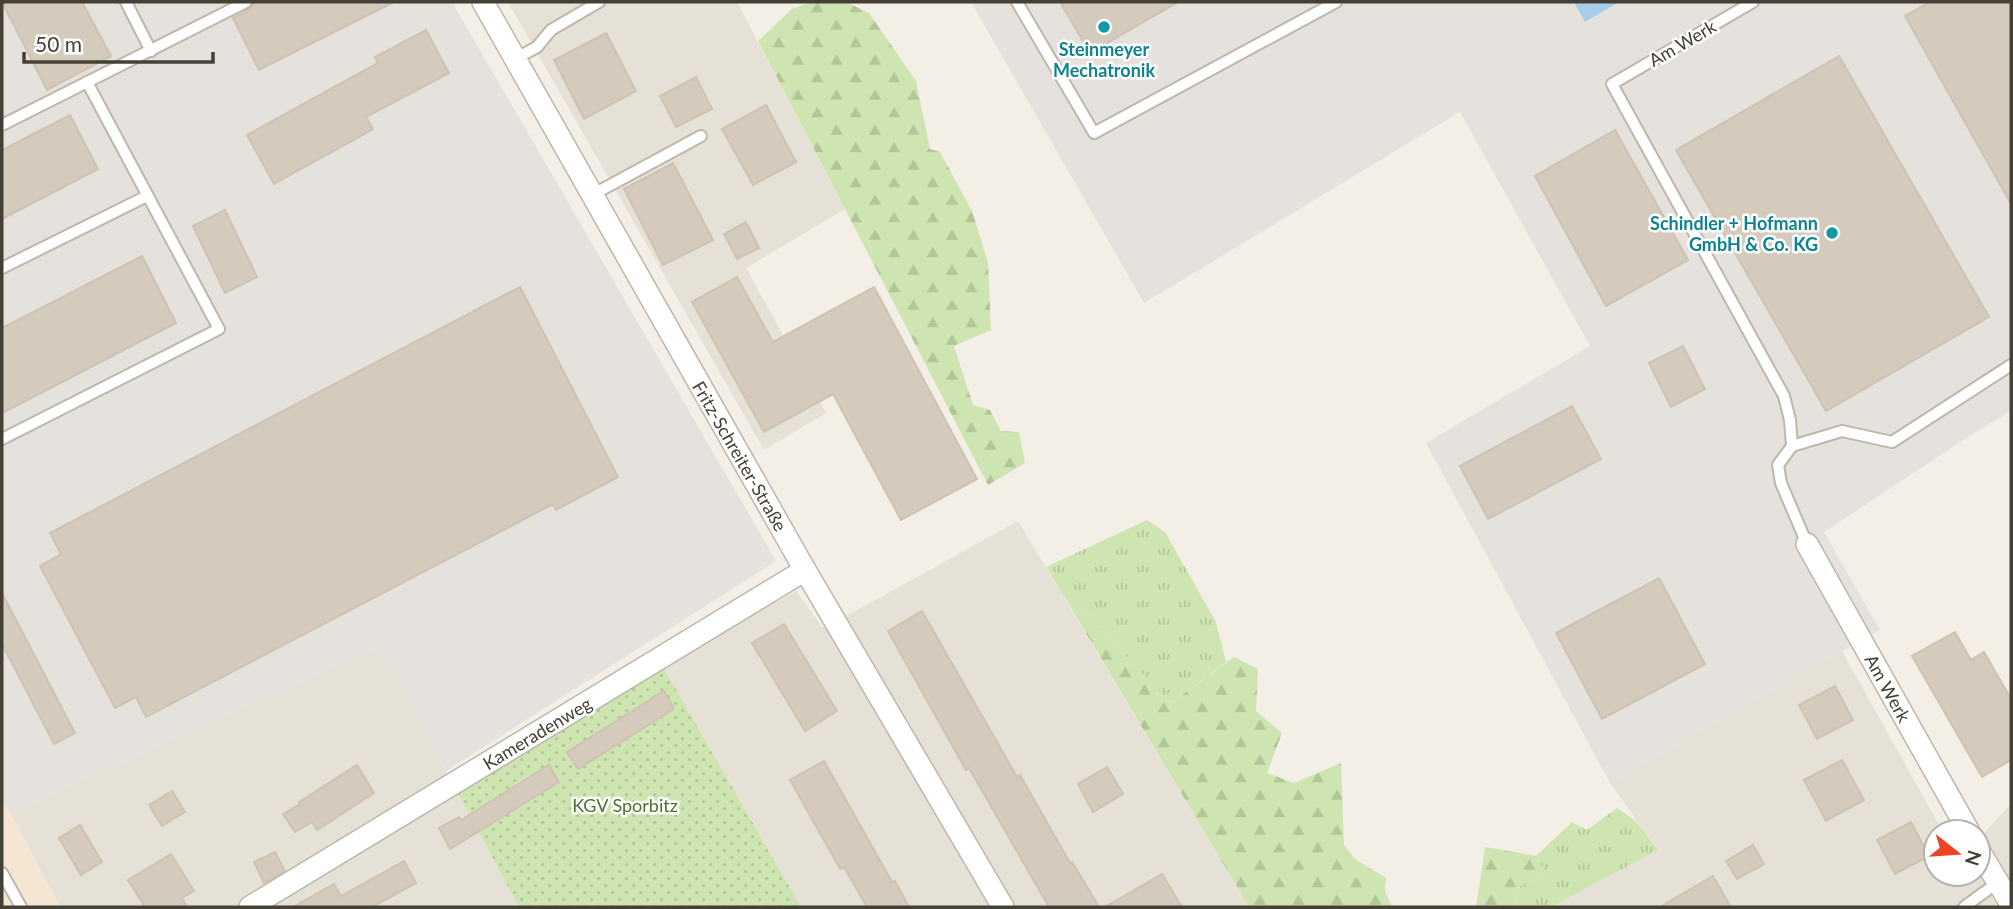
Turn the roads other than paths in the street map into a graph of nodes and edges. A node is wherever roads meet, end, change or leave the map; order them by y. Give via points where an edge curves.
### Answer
1 (126, 2) edge
2 (246, 2) edge
3 (483, 2) edge
4 (599, 2) edge
5 (1017, 2) edge
6 (1336, 2) edge
7 (1753, 2) edge
8 (151, 51) junction
9 (515, 59) junction
10 (87, 82) junction
11 (2, 125) edge
12 (701, 136) dead end
13 (592, 195) junction
14 (147, 196) junction
15 (2, 268) edge
16 (2011, 365) edge
17 (2, 439) edge
18 (1792, 446) junction
19 (1807, 544) joint
20 (805, 570) junction
21 (1961, 818) edge
22 (2011, 866) edge
23 (2, 873) edge
24 (1992, 874) edge
25 (1997, 883) junction
26 (272, 902) edge
27 (2011, 904) edge
28 (20, 907) edge
29 (250, 907) edge
30 (1003, 907) edge
31 (1964, 907) edge

1 - 8 lane
2 - 8 lane
3 - 9 street, Fritz-Schreiter-Straße
4 - 9 lane via 551,30 537,47
5 - 6 lane via 1094,133
7 - 18 lane, Am Werk via 1612,84 1784,396
8 - 10 lane
9 - 13 street, Fritz-Schreiter-Straße
10 - 11 lane
10 - 14 lane
12 - 13 lane
13 - 20 street, Fritz-Schreiter-Straße
14 - 15 lane
14 - 17 lane via 219,329
16 - 18 lane via 1892,442 1842,431
18 - 19 lane via 1778,465
19 - 21 street, Am Werk
20 - 26 street, Kameradenweg
20 - 30 street, Fritz-Schreiter-Straße
22 - 25 street
23 - 28 lane
24 - 25 street
25 - 27 street
25 - 31 lane
26 - 29 street, Kameradenweg

